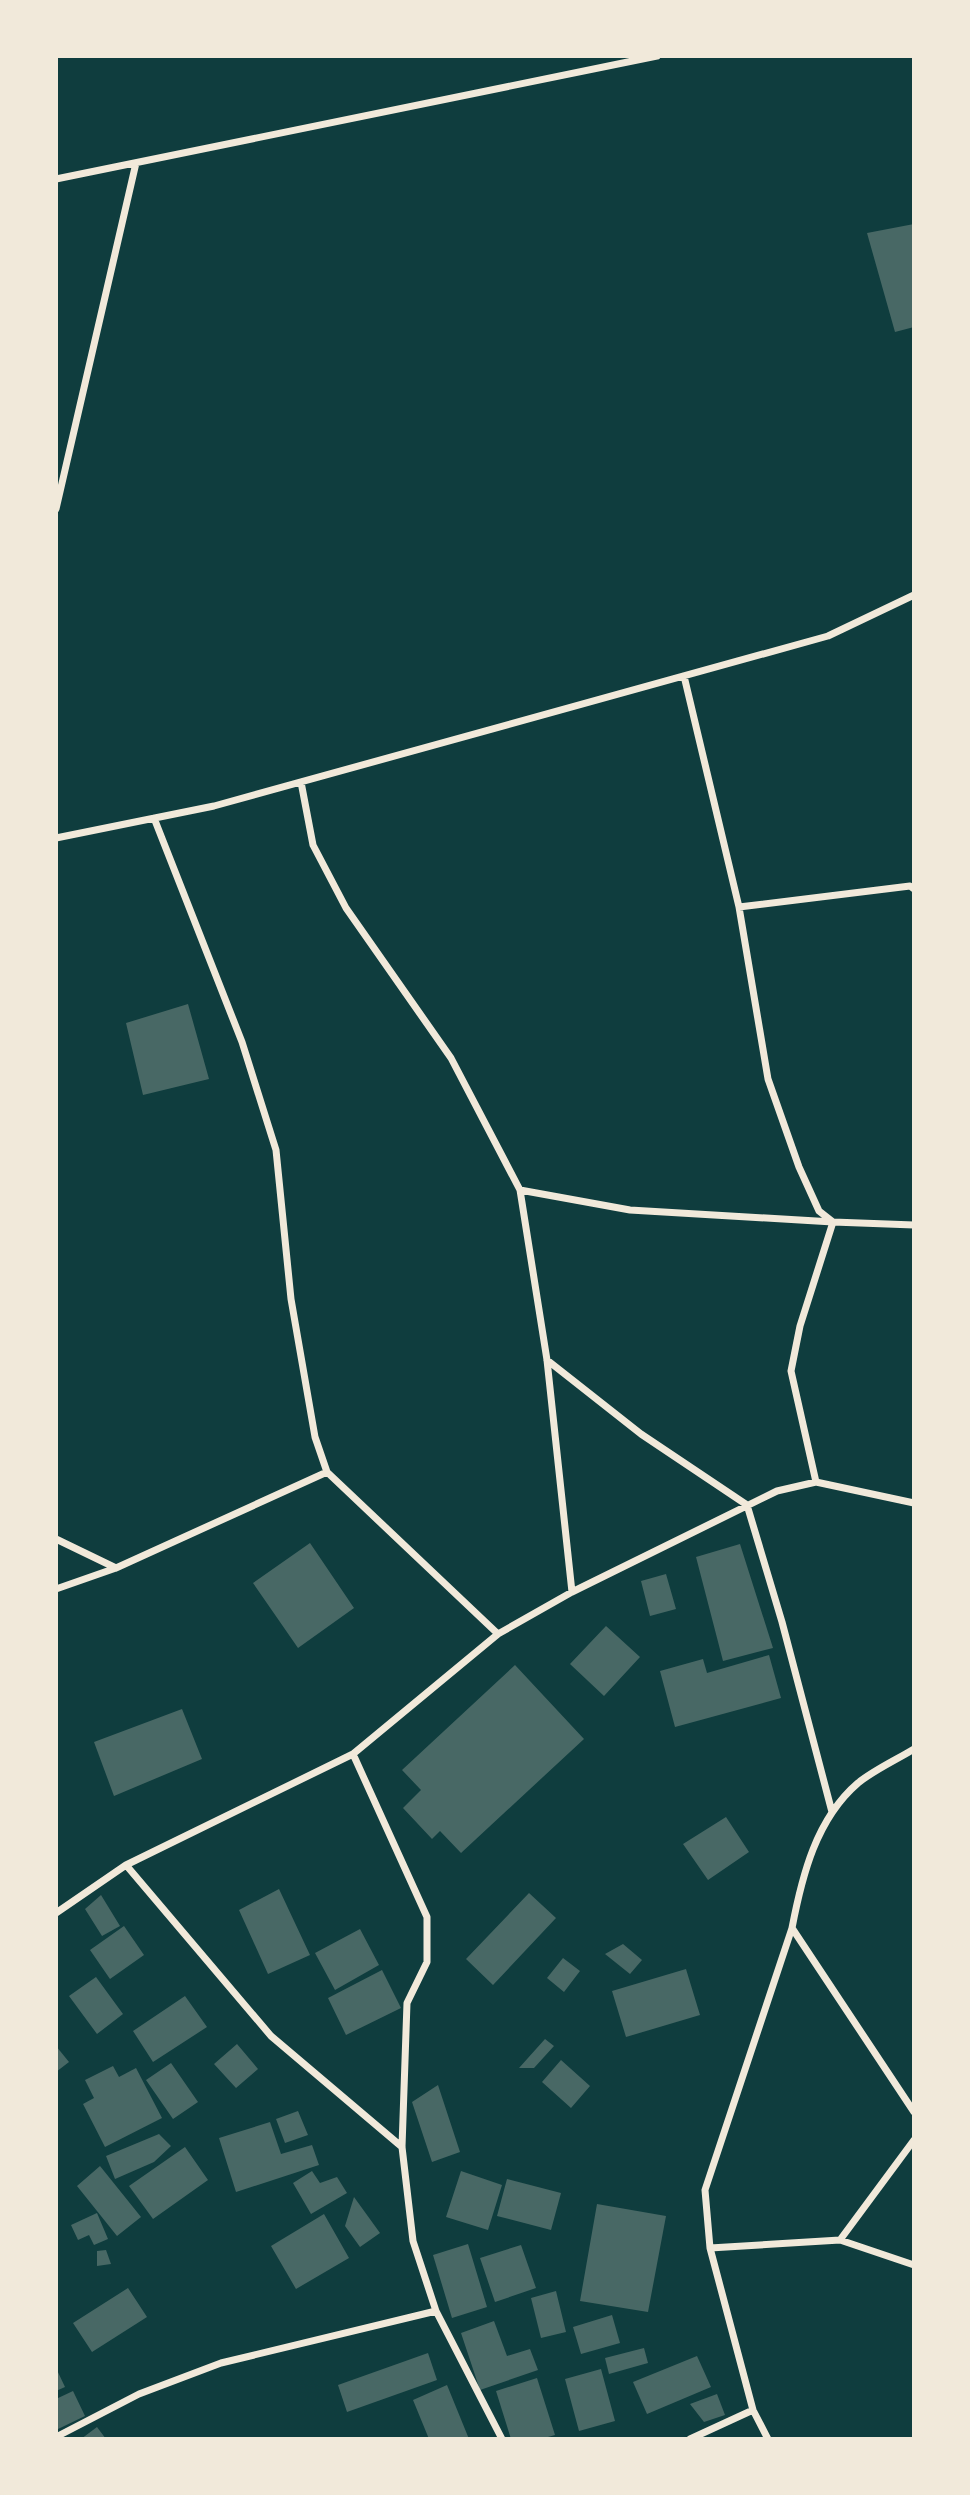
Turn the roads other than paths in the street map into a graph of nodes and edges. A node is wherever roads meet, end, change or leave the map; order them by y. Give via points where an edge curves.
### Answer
1 (657, 56) edge
2 (136, 163) junction
3 (56, 179) edge
4 (56, 509) edge
5 (914, 595) edge
6 (684, 676) junction
7 (301, 782) junction
8 (154, 818) junction
9 (56, 838) edge
10 (914, 889) edge
11 (739, 907) junction
12 (520, 1190) junction
13 (833, 1222) junction
14 (914, 1224) edge
15 (547, 1360) junction
16 (327, 1472) junction
17 (816, 1482) junction
18 (914, 1503) edge
19 (747, 1505) junction
20 (56, 1539) edge
21 (116, 1567) junction
22 (56, 1589) edge
23 (572, 1592) junction
24 (498, 1634) junction
25 (914, 1749) edge
26 (353, 1755) junction
27 (832, 1812) junction
28 (126, 1865) junction
29 (56, 1913) edge
30 (792, 1928) junction
31 (914, 2112) edge
32 (914, 2140) edge
33 (402, 2147) junction
34 (840, 2240) junction
35 (710, 2248) junction
36 (914, 2265) edge
37 (436, 2311) junction
38 (754, 2410) junction
39 (56, 2437) edge
40 (502, 2439) edge
41 (690, 2439) edge
42 (768, 2439) edge

1 - 2 street
2 - 3 street
2 - 4 street
5 - 6 street via 828,636
6 - 7 street
6 - 11 street
7 - 8 street
7 - 12 street via 313,845 346,908 451,1058
8 - 9 street
8 - 16 street via 242,1042 276,1150 292,1299 315,1437
10 - 11 street
11 - 13 street via 768,1079 819,1211
12 - 13 street via 630,1210
12 - 15 street
13 - 14 street
13 - 17 street via 800,1326 791,1371
15 - 19 street via 641,1434
15 - 23 street
16 - 21 street
16 - 24 street
17 - 18 street
17 - 19 street via 777,1491
19 - 23 street
19 - 27 street
20 - 21 street
21 - 22 street
23 - 24 street
24 - 26 street
25 - 27 street via 859,1783
26 - 28 street
26 - 33 street via 427,1917 426,1962 407,2003
27 - 30 street via 800,1884
28 - 29 street
28 - 33 street via 271,2036
30 - 31 street
30 - 35 street via 705,2190
32 - 34 street
33 - 37 street via 413,2241
34 - 35 street
34 - 36 street
35 - 38 street
37 - 39 street via 221,2363 139,2394
37 - 40 street
38 - 41 street
38 - 42 street

